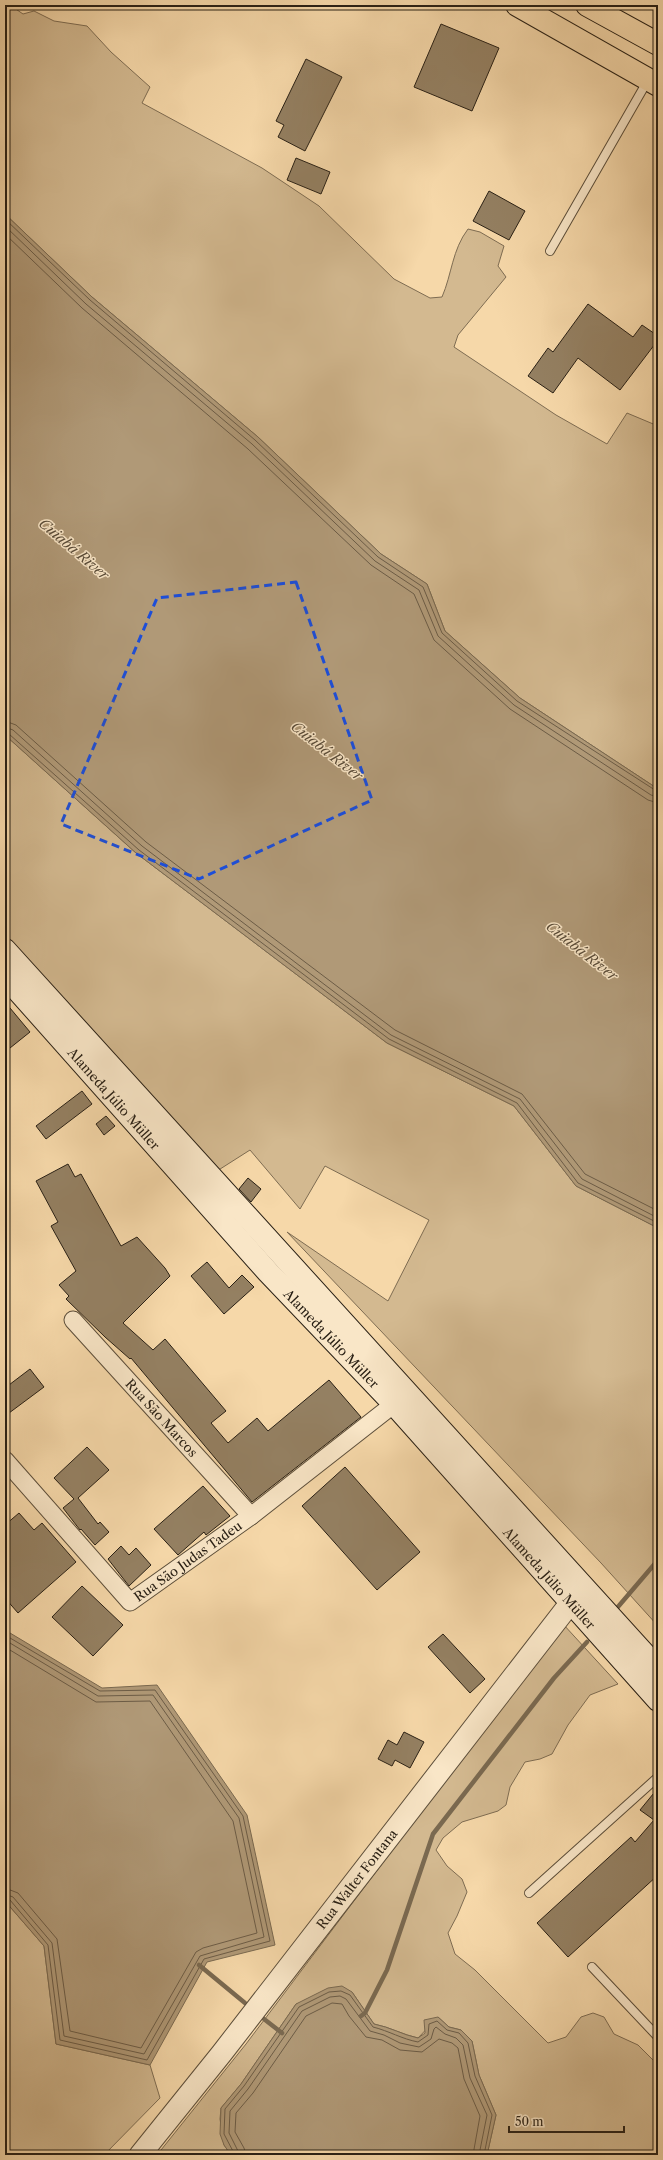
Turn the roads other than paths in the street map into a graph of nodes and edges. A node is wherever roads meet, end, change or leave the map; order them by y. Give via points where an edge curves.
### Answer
1 (517, 5) edge
2 (587, 5) edge
3 (658, 44) edge
4 (653, 82) edge
5 (550, 251) dead end
6 (5, 950) edge
7 (5, 976) edge
8 (73, 1320) dead end
9 (401, 1398) junction
10 (5, 1460) edge
11 (251, 1516) junction
12 (577, 1594) junction
13 (658, 1669) edge
14 (658, 1700) edge
15 (658, 1777) edge
16 (529, 1893) dead end
17 (592, 1967) dead end
18 (658, 2037) edge
19 (140, 2155) edge

1 - 4 main road
2 - 3 main road
4 - 5 lane
6 - 9 main road, Alameda Júlio Müller
7 - 9 main road, Alameda Júlio Müller via 268,1272
8 - 11 street, Rua São Marcos
9 - 11 street, Rua São Judas Tadeu
9 - 12 main road, Alameda Júlio Müller
10 - 11 street, Rua São Judas Tadeu via 130,1602
12 - 13 main road, Alameda Júlio Müller
12 - 14 main road, Alameda Júlio Müller
12 - 19 street, Rua Walter Fontana via 222,2053
15 - 16 lane
17 - 18 lane

